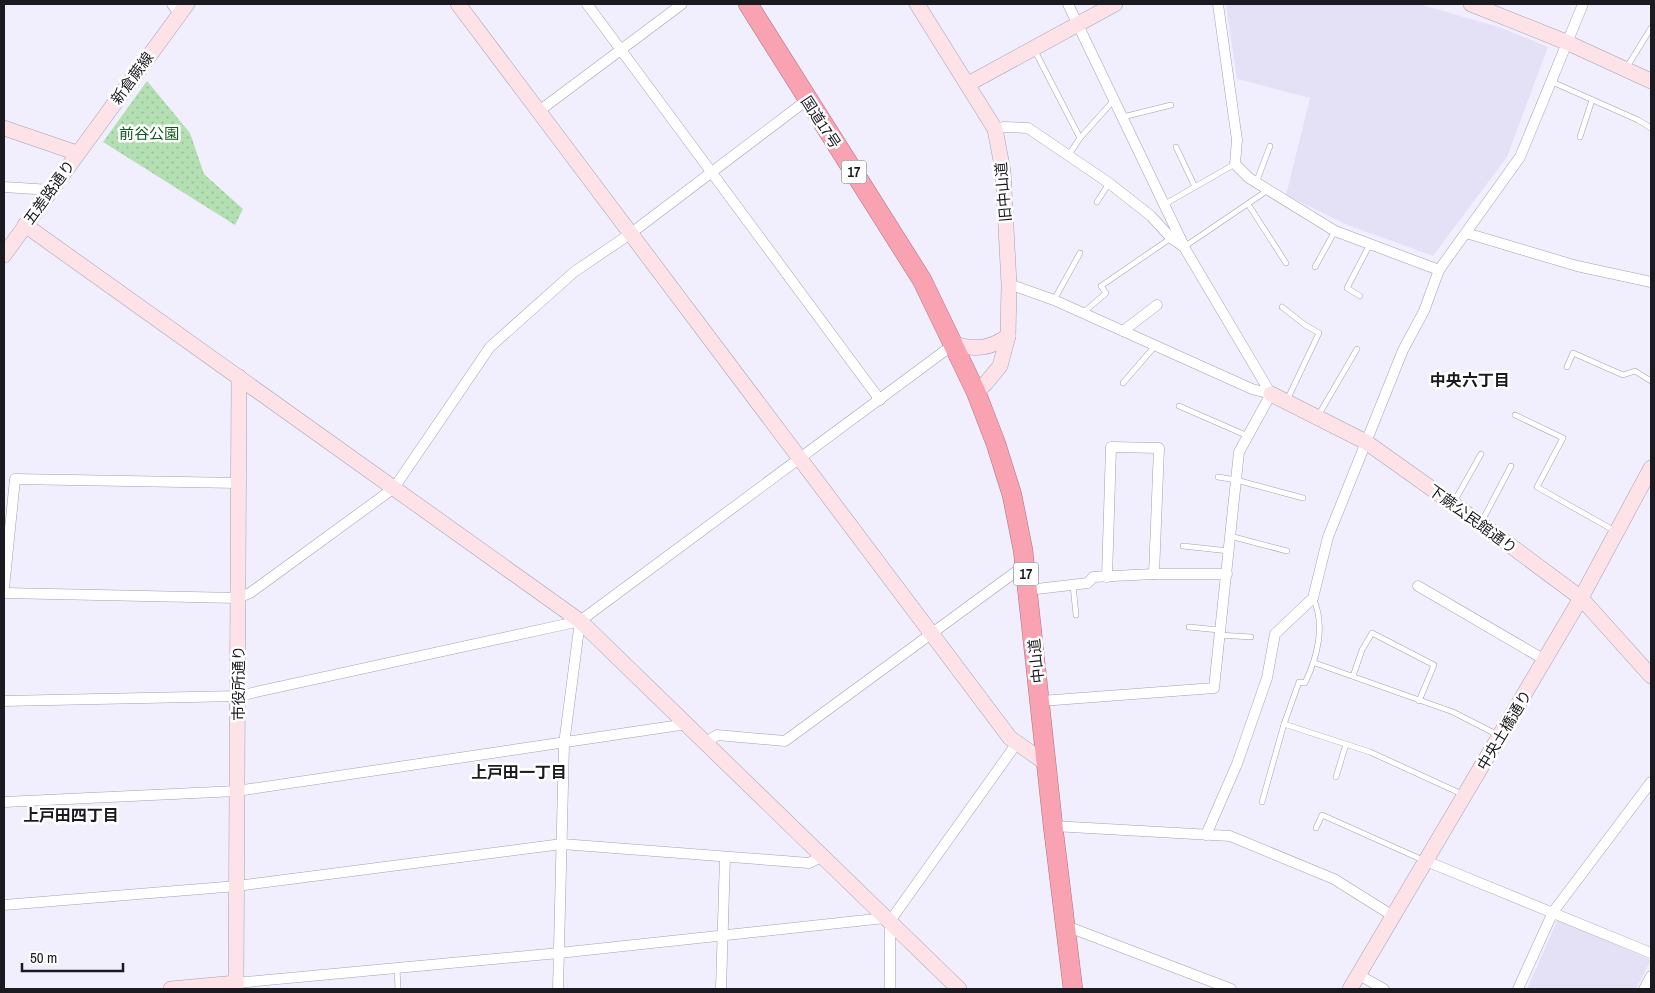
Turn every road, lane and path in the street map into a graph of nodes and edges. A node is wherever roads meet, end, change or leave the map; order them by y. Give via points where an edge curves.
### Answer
1 (458, 4) edge
2 (587, 4) edge
3 (682, 4) edge
4 (748, 4) edge
5 (917, 4) edge
6 (1068, 4) edge
7 (1115, 4) edge
8 (1218, 4) edge
9 (1471, 4) edge
10 (1583, 4) edge
11 (180, 7) edge
12 (1078, 25) junction
13 (1651, 28) edge
14 (1566, 42) junction
15 (1033, 49) junction
16 (622, 50) junction
17 (1625, 69) junction
18 (1550, 81) junction
19 (1651, 81) edge
20 (968, 84) junction
21 (807, 100) junction
22 (1114, 100) junction
23 (1592, 100) junction
24 (1171, 105) dead end
25 (539, 111) junction
26 (1122, 117) junction
27 (4, 128) edge
28 (1651, 128) edge
29 (994, 129) junction
30 (1580, 137) dead end
31 (1080, 138) junction
32 (1176, 146) dead end
33 (1270, 146) dead end
34 (78, 153) junction
35 (1068, 156) junction
36 (1235, 164) junction
37 (712, 172) junction
38 (1109, 183) junction
39 (1256, 183) junction
40 (4, 187) edge
41 (1195, 187) junction
42 (51, 190) junction
43 (1268, 190) junction
44 (1096, 202) dead end
45 (1165, 204) junction
46 (1248, 204) junction
47 (25, 225) junction
48 (1335, 231) junction
49 (1466, 233) junction
50 (630, 234) junction
51 (1171, 238) junction
52 (1370, 244) junction
53 (1184, 247) junction
54 (1080, 253) dead end
55 (4, 255) edge
56 (1286, 262) dead end
57 (1315, 267) dead end
58 (1439, 270) junction
59 (1651, 282) edge
60 (1009, 284) junction
61 (1360, 296) dead end
62 (1054, 300) junction
63 (1157, 305) dead end
64 (1282, 307) dead end
65 (1083, 313) junction
66 (1123, 331) junction
67 (1008, 336) junction
68 (954, 344) junction
69 (1156, 346) junction
70 (1357, 349) dead end
71 (1567, 367) dead end
72 (239, 377) junction
73 (1651, 381) edge
74 (1122, 383) dead end
75 (976, 392) junction
76 (1271, 394) junction
77 (880, 400) junction
78 (1286, 403) junction
79 (1179, 406) dead end
80 (1515, 415) dead end
81 (1318, 416) junction
82 (1248, 436) junction
83 (1366, 442) junction
84 (1481, 454) dead end
85 (799, 459) junction
86 (1511, 466) dead end
87 (1650, 471) edge
88 (1218, 478) dead end
89 (1236, 480) junction
90 (238, 483) junction
91 (394, 488) junction
92 (1302, 498) dead end
93 (1453, 504) junction
94 (1480, 523) junction
95 (1617, 532) junction
96 (1230, 536) junction
97 (1183, 546) dead end
98 (1287, 550) dead end
99 (1229, 552) junction
100 (1025, 565) junction
101 (1154, 574) junction
102 (1227, 574) junction
103 (1107, 577) junction
104 (1073, 585) junction
105 (1418, 586) dead end
106 (4, 588) edge
107 (1028, 590) junction
108 (4, 593) edge
109 (238, 598) junction
110 (1313, 598) junction
111 (1581, 598) junction
112 (1076, 615) dead end
113 (580, 621) junction
114 (1189, 626) dead end
115 (1219, 632) junction
116 (931, 633) junction
117 (1250, 637) dead end
118 (1545, 660) junction
119 (1315, 663) junction
120 (1353, 676) junction
121 (1651, 676) edge
122 (238, 696) junction
123 (4, 701) edge
124 (1041, 701) junction
125 (1419, 701) junction
126 (687, 724) junction
127 (1284, 724) junction
128 (1500, 736) junction
129 (705, 743) junction
130 (1017, 743) junction
131 (564, 744) junction
132 (1346, 744) junction
133 (1047, 764) junction
134 (1336, 777) dead end
135 (1651, 782) edge
136 (237, 791) junction
137 (1465, 796) junction
138 (4, 802) edge
139 (1262, 802) dead end
140 (1053, 826) junction
141 (1316, 828) dead end
142 (1206, 835) junction
143 (562, 844) junction
144 (823, 856) junction
145 (725, 857) junction
146 (1426, 861) junction
147 (237, 886) junction
148 (4, 905) edge
149 (1553, 912) junction
150 (1393, 916) junction
151 (888, 920) junction
152 (1066, 926) junction
153 (723, 936) junction
154 (559, 953) junction
155 (1651, 953) edge
156 (397, 968) junction
157 (1359, 975) junction
158 (1651, 976) edge
159 (236, 986) edge
160 (171, 989) edge
161 (398, 989) edge
162 (558, 989) edge
163 (722, 989) edge
164 (890, 989) edge
165 (960, 989) edge
166 (1073, 989) edge
167 (1231, 989) edge
168 (1350, 989) edge
169 (1384, 989) edge
170 (1518, 989) edge
171 (1644, 989) edge

1 - 25 street
2 - 16 street
3 - 16 street
4 - 21 highway, 国道17号 / 17
5 - 20 street, 旧中山道
6 - 12 street
7 - 12 street
8 - 36 street via 1237,140
9 - 14 street
10 - 14 street
11 - 34 street, 新倉蕨線
12 - 15 street
12 - 22 street
13 - 17 lane
14 - 17 street
14 - 18 street
15 - 20 street
15 - 31 lane
16 - 25 street
16 - 37 street
17 - 19 street
18 - 23 lane
18 - 49 street via 1520,157
20 - 29 street, 旧中山道
21 - 37 street
21 - 68 highway, 国道17号 / 17 via 922,280
22 - 26 street
22 - 31 lane
23 - 28 lane
23 - 30 lane
24 - 26 lane
25 - 50 street
26 - 45 street
27 - 34 street
29 - 35 street via 1004,126 1028,128
29 - 60 street, 旧中山道 via 1006,201
31 - 35 lane
32 - 41 lane
33 - 39 lane
34 - 42 street, 五差路通り
35 - 38 street
36 - 39 street
36 - 41 lane
37 - 50 street
37 - 77 street
38 - 44 lane
38 - 51 street via 1151,216
39 - 43 street
40 - 42 street
41 - 45 lane
42 - 47 street, 五差路通り
43 - 46 lane
43 - 48 street
45 - 53 street
46 - 53 lane
46 - 56 lane
47 - 55 street, 五差路通り
47 - 72 street
48 - 52 street
48 - 57 lane
49 - 58 street
49 - 59 street via 1577,266
50 - 85 street
50 - 91 street via 574,272 490,347
51 - 53 street
51 - 65 lane via 1101,286 1106,293
52 - 58 street
52 - 61 lane via 1347,288
53 - 76 street
54 - 62 lane
58 - 83 street
60 - 62 street
60 - 67 street, 旧中山道
62 - 65 street
63 - 66 street
64 - 78 lane via 1319,333
65 - 66 street
66 - 69 street
67 - 68 street via 989,347 968,348
67 - 75 street, 旧中山道 via 1000,366
68 - 75 highway, 中山道 / 17
68 - 77 street
69 - 74 lane
69 - 76 street via 1252,389
70 - 81 lane
71 - 73 lane via 1573,353 1623,375 1635,371
72 - 90 street, 市役所通り
72 - 91 street
75 - 100 highway, 中山道 / 17 via 1012,494
76 - 78 street, 下蕨公民館通り
76 - 82 street
77 - 85 street
78 - 81 street, 下蕨公民館通り
79 - 82 lane
80 - 95 lane via 1563,438 1537,487
81 - 83 street, 下蕨公民館通り
82 - 89 street via 1239,452
83 - 93 street, 下蕨公民館通り
83 - 110 street via 1328,537
84 - 93 lane
85 - 113 street
85 - 116 street
86 - 94 lane
87 - 95 street, 中央土橋通り
88 - 89 lane
89 - 92 lane
89 - 96 street
90 - 106 street via 15,479
90 - 109 street, 市役所通り
91 - 109 street via 250,593
91 - 113 street
93 - 94 street, 下蕨公民館通り
94 - 111 street, 下蕨公民館通り
95 - 111 street, 中央土橋通り
96 - 98 lane
96 - 99 street
97 - 99 lane
99 - 102 street
100 - 107 highway, 中山道 / 17
100 - 116 street
101 - 102 street
101 - 103 street
101 - 103 street via 1159,448 1111,447
102 - 115 street
103 - 104 street via 1093,577 1088,583
104 - 107 street
104 - 112 lane
105 - 118 street
107 - 124 highway, 中山道 / 17
108 - 109 street
109 - 122 street, 市役所通り
110 - 119 lane via 1318,609 1319,638
110 - 142 street via 1275,634 1267,678 1237,764
111 - 118 street, 中央土橋通り
111 - 121 street, 下蕨公民館通り
113 - 122 street
113 - 126 street
113 - 131 street
114 - 115 lane
115 - 117 lane
115 - 124 street via 1214,688
116 - 129 street via 785,741 717,735
116 - 130 street
118 - 128 street, 中央土橋通り
119 - 120 lane
119 - 127 lane via 1305,683 1299,682
120 - 125 lane
120 - 125 lane via 1372,633 1434,665
122 - 123 street
122 - 136 street, 市役所通り
124 - 133 highway, 中山道 / 17
125 - 128 lane via 1453,712
126 - 129 street
126 - 131 street
127 - 132 lane
127 - 139 lane
128 - 137 street, 中央土橋通り
129 - 144 street
130 - 133 street
130 - 151 street
131 - 136 street
131 - 143 street
132 - 134 lane
132 - 137 lane
133 - 140 highway, 中山道 / 17
135 - 149 street
136 - 138 street
136 - 147 street, 市役所通り
137 - 146 street, 中央土橋通り
140 - 142 street
140 - 152 highway, 中山道 / 17
141 - 146 lane via 1322,815
142 - 150 street via 1230,836 1334,879
143 - 145 street
143 - 147 street
143 - 154 street
144 - 145 street via 809,863
144 - 151 street
145 - 153 street
146 - 149 street
146 - 150 street, 中央土橋通り
147 - 148 street
147 - 159 street, 市役所通り
149 - 155 street
149 - 170 street
150 - 157 street, 中央土橋通り
151 - 153 street
151 - 164 street
151 - 165 street
152 - 166 highway, 中山道 / 17
152 - 167 street
153 - 154 street
153 - 163 street
154 - 156 street
154 - 162 street
156 - 159 street
156 - 161 lane
157 - 168 street, 中央土橋通り
157 - 169 street
158 - 171 street
159 - 160 street

